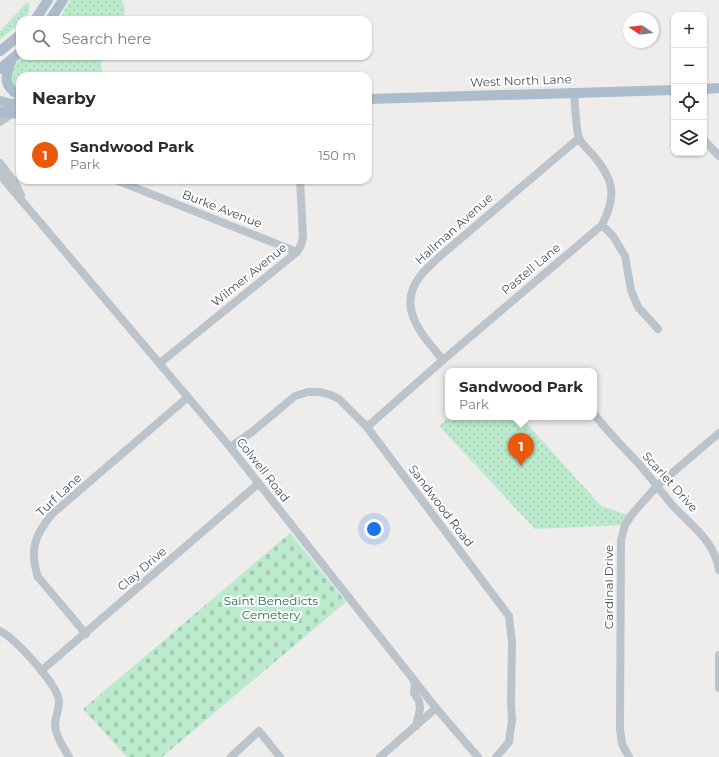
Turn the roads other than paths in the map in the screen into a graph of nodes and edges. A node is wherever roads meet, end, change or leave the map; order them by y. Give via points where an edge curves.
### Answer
1 (48, 0) edge
2 (63, 0) edge
3 (38, 16) edge
4 (53, 16) edge
5 (16, 38) edge
6 (0, 51) edge
7 (16, 56) edge
8 (12, 59) junction
9 (0, 69) edge
10 (719, 88) edge
11 (707, 89) edge
12 (671, 90) edge
13 (574, 92) junction
14 (16, 94) edge
15 (372, 99) edge
16 (0, 101) edge
17 (16, 104) edge
18 (0, 112) edge
19 (16, 114) edge
20 (0, 122) edge
21 (578, 138) junction
22 (707, 143) edge
23 (719, 156) edge
24 (0, 163) edge
25 (0, 175) edge
26 (126, 184) edge
27 (300, 184) edge
28 (24, 202) junction
29 (602, 225) junction
30 (297, 252) junction
31 (658, 329) dead end
32 (443, 360) junction
33 (160, 364) junction
34 (188, 397) junction
35 (597, 417) edge
36 (367, 428) junction
37 (719, 433) edge
38 (230, 447) junction
39 (258, 484) junction
40 (657, 486) junction
41 (719, 570) edge
42 (0, 631) edge
43 (86, 634) junction
44 (719, 655) edge
45 (41, 671) junction
46 (414, 681) junction
47 (719, 688) edge
48 (436, 708) junction
49 (416, 726) junction
50 (69, 757) edge
51 (231, 757) edge
52 (280, 757) edge
53 (380, 757) edge
54 (478, 757) edge
55 (496, 757) edge
56 (629, 757) edge

1 - 3 main road
2 - 4 main road
5 - 6 main road
7 - 8 main road
8 - 9 main road
8 - 14 main road via 6,80 10,90
10 - 11 main road
12 - 13 main road, West North Lane
13 - 15 main road, West North Lane
13 - 21 street
16 - 17 main road
18 - 19 main road
19 - 20 street
21 - 29 street, Pastell Lane via 601,164 611,183 612,196
21 - 32 street, Hallman Avenue via 439,258 421,275 413,288 410,304 412,318 419,331
22 - 23 street
24 - 28 street, Colwell Road via 15,183
25 - 28 street, Colwell Road
26 - 30 street, Burke Avenue
27 - 30 street, Wilmer Avenue via 303,237
28 - 33 street, Colwell Road
29 - 31 street via 613,236 625,256 631,290 638,307
29 - 32 street, Pastell Lane
30 - 33 street, Wilmer Avenue
32 - 36 street, Pastell Lane
33 - 34 street, Colwell Road
34 - 38 street, Colwell Road
34 - 43 street, Turf Lane via 52,514 34,541 34,566 38,577
35 - 40 street, Scarlet Drive
36 - 38 street, Sandwood Road via 339,399 331,395 308,392 295,396
36 - 55 street, Sandwood Road via 509,616 512,642 512,720 509,742
37 - 40 street, Cardinal Drive
38 - 39 street, Colwell Road
39 - 43 street, Clay Drive
39 - 46 street, Colwell Road
40 - 41 street, Scarlet Drive via 711,546 718,560
40 - 56 street, Cardinal Drive via 625,525 621,540 620,729 622,744
42 - 45 street via 15,642
43 - 45 street, Clay Drive
44 - 47 street
45 - 50 street via 50,682 59,701 55,721 56,733
46 - 48 street, Colwell Road
46 - 49 street via 414,693 420,709
48 - 49 street
48 - 54 street, Colwell Road
49 - 53 street
51 - 52 street via 259,731

